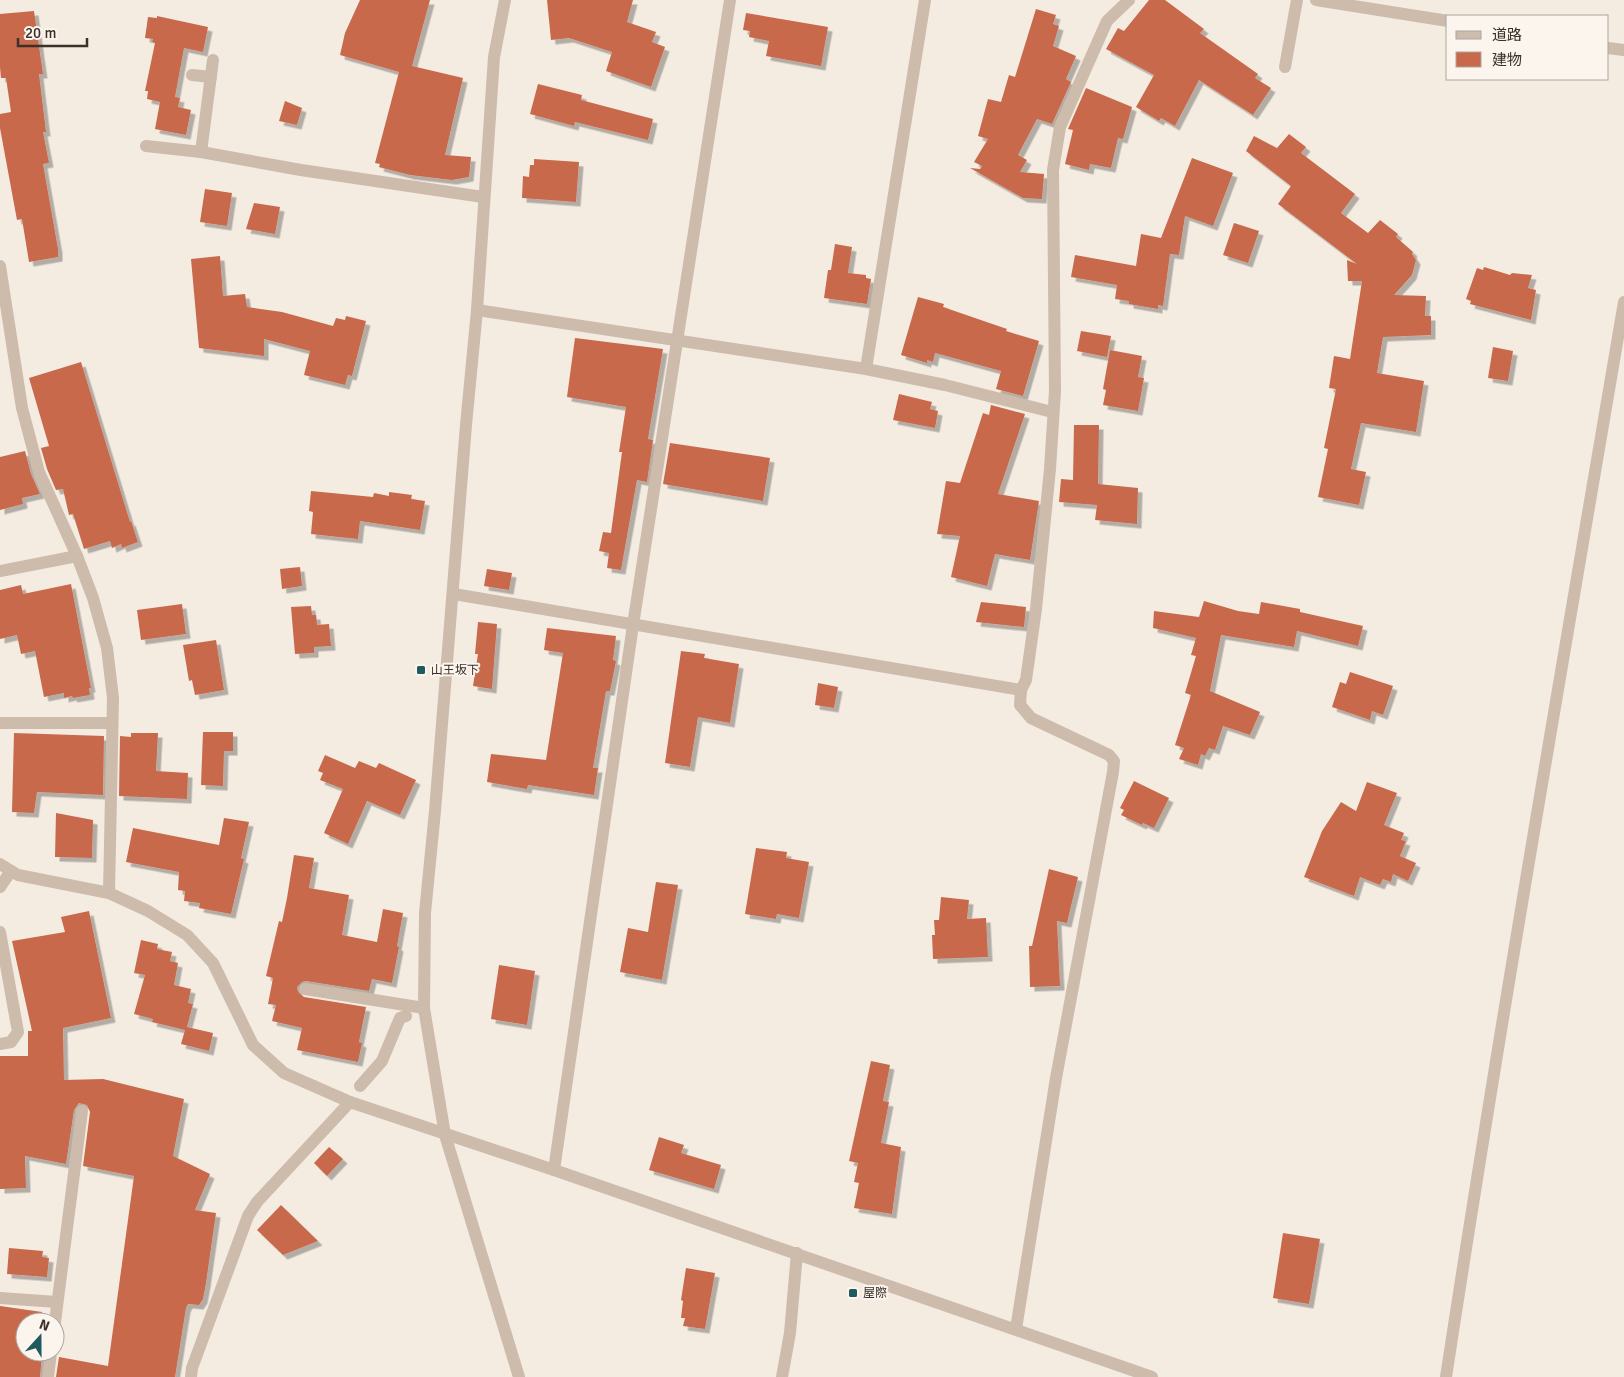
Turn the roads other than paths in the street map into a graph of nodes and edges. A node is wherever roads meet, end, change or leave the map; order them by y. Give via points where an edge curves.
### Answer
1 (505, 0) edge
2 (730, 0) edge
3 (925, 0) edge
4 (1129, 0) edge
5 (1297, 0) edge
6 (1316, 0) edge
7 (1446, 21) edge
8 (1609, 48) edge
9 (1624, 50) edge
10 (214, 60) dead end
11 (1285, 67) dead end
12 (192, 74) dead end
13 (211, 77) junction
14 (146, 146) dead end
15 (201, 152) junction
16 (483, 197) junction
17 (0, 266) edge
18 (1624, 302) edge
19 (477, 310) junction
20 (4, 322) edge
21 (678, 340) junction
22 (866, 369) junction
23 (1052, 412) junction
24 (77, 556) junction
25 (0, 571) edge
26 (454, 594) junction
27 (633, 625) junction
28 (1021, 690) junction
29 (0, 723) edge
30 (112, 723) junction
31 (0, 864) edge
32 (11, 871) junction
33 (0, 887) edge
34 (109, 893) junction
35 (0, 932) edge
36 (305, 989) dead end
37 (424, 1008) junction
38 (406, 1016) dead end
39 (0, 1044) edge
40 (360, 1086) dead end
41 (350, 1102) junction
42 (82, 1111) dead end
43 (445, 1135) junction
44 (554, 1170) junction
45 (797, 1253) junction
46 (0, 1298) edge
47 (57, 1302) junction
48 (56, 1312) edge
49 (1016, 1329) junction
50 (50, 1362) edge
51 (48, 1377) edge
52 (191, 1377) edge
53 (519, 1377) edge
54 (782, 1377) edge
55 (1152, 1377) edge
56 (1446, 1377) edge

1 - 16 street via 494,57
2 - 21 street
3 - 22 street
4 - 23 street via 1107,21 1060,127 1053,170 1055,391
5 - 11 street
6 - 7 street
8 - 9 street
10 - 13 street
12 - 13 street
13 - 15 street
14 - 15 street
15 - 16 street
16 - 19 street
17 - 20 street
18 - 56 street via 1498,1041
19 - 21 street
19 - 26 street
20 - 24 street via 39,472
21 - 22 street
21 - 27 street
22 - 23 street
23 - 28 street via 1050,469 1036,609 1026,680
24 - 25 street
24 - 30 street via 107,648 113,698
26 - 27 street
26 - 37 street via 425,914
27 - 28 street
27 - 44 street
28 - 49 street via 1020,705 1031,718 1109,755 1114,761 1056,1078
29 - 30 street
30 - 34 street
31 - 32 street
32 - 33 street
32 - 34 street
34 - 41 street via 148,911 187,935 213,963 253,1045 284,1073
35 - 39 street via 18,1032 11,1042
36 - 37 street
37 - 43 street
38 - 40 street via 400,1018 382,1061
41 - 43 street
41 - 52 street via 257,1202 248,1216
42 - 47 street
43 - 44 street
43 - 53 street
44 - 45 street
45 - 49 street
45 - 54 street via 790,1333
46 - 47 street
47 - 48 street
49 - 55 street
50 - 51 street

